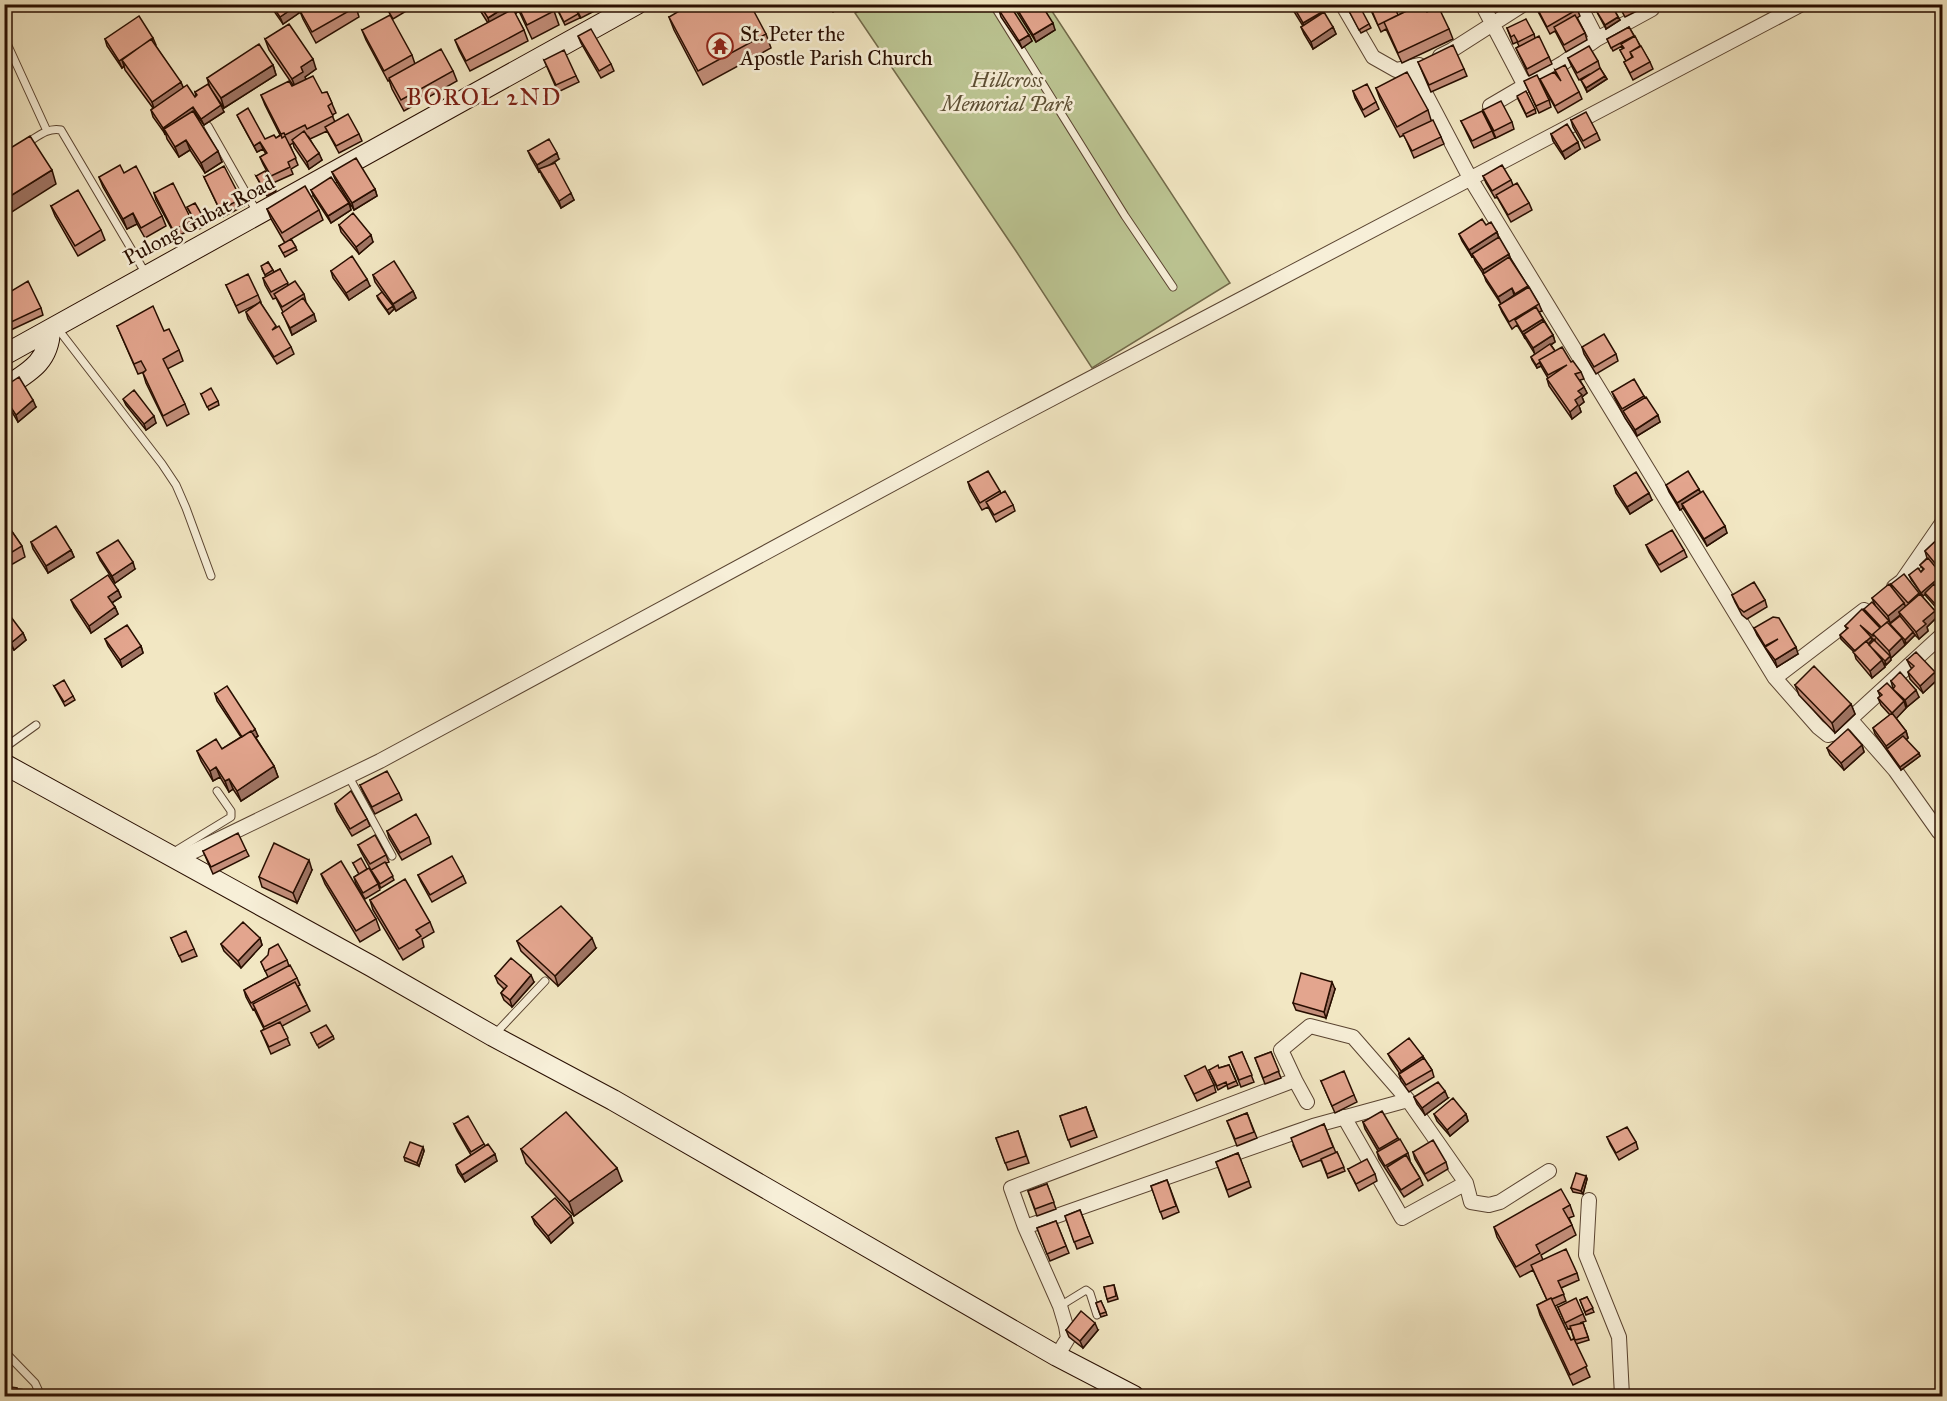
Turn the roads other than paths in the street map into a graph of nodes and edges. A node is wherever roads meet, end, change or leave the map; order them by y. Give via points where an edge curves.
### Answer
1 (637, 4) edge
2 (993, 4) edge
3 (1342, 4) edge
4 (1482, 4) edge
5 (1524, 4) edge
6 (1579, 4) edge
7 (1653, 4) edge
8 (1802, 4) edge
9 (1492, 23) junction
10 (4, 37) edge
11 (1597, 39) junction
12 (1412, 68) junction
13 (1525, 86) junction
14 (1490, 106) edge
15 (208, 126) dead end
16 (47, 131) junction
17 (21, 147) edge
18 (1470, 178) junction
19 (258, 216) junction
20 (146, 275) junction
21 (1173, 287) dead end
22 (53, 328) junction
23 (4, 356) edge
24 (4, 388) edge
25 (1942, 523) edge
26 (210, 576) dead end
27 (1942, 635) edge
28 (1775, 678) junction
29 (1850, 719) junction
30 (36, 725) dead end
31 (4, 748) edge
32 (4, 764) edge
33 (349, 777) junction
34 (217, 791) dead end
35 (1938, 832) dead end
36 (174, 856) junction
37 (392, 856) dead end
38 (545, 981) edge
39 (493, 1036) junction
40 (1295, 1080) junction
41 (1408, 1100) junction
42 (1307, 1102) dead end
43 (1344, 1117) junction
44 (1549, 1171) dead end
45 (1466, 1183) junction
46 (1589, 1200) dead end
47 (1025, 1227) junction
48 (1060, 1306) junction
49 (1098, 1315) edge
50 (4, 1351) edge
51 (1057, 1356) junction
52 (4, 1391) edge
53 (25, 1396) edge
54 (41, 1396) edge
55 (1134, 1396) edge
56 (1622, 1396) edge

1 - 19 street, Pulong Gubat Road
2 - 21 lane
3 - 12 street via 1373,57 1396,70
4 - 9 street
5 - 9 street
6 - 11 street
7 - 11 street via 1652,9
8 - 18 street
9 - 12 street via 1452,50
9 - 13 street
10 - 16 lane
11 - 13 street
12 - 18 street
13 - 14 street
15 - 19 lane
16 - 17 lane
16 - 20 lane via 61,130
18 - 28 street
18 - 33 street
19 - 20 street, Pulong Gubat Road
20 - 22 street, Pulong Gubat Road
22 - 23 street, Pulong Gubat Road
22 - 24 street via 39,363
22 - 26 lane via 176,485
25 - 28 street via 1902,581
27 - 29 street
28 - 29 street via 1828,735
29 - 35 street via 1895,770
30 - 31 lane
32 - 36 street
33 - 36 street
33 - 37 lane
34 - 36 lane via 231,811 230,819
36 - 39 street
38 - 39 lane
39 - 51 street via 613,1100
40 - 41 street via 1281,1050 1310,1026 1353,1037
40 - 42 street
40 - 47 street via 1011,1188
41 - 43 street
41 - 45 street
43 - 45 street via 1402,1218
43 - 47 street
44 - 45 street via 1500,1203 1489,1205 1472,1202
46 - 56 street via 1586,1255 1619,1338
47 - 48 street
48 - 49 lane via 1086,1290
48 - 51 street via 1068,1338
50 - 54 lane
51 - 55 street
52 - 53 lane

